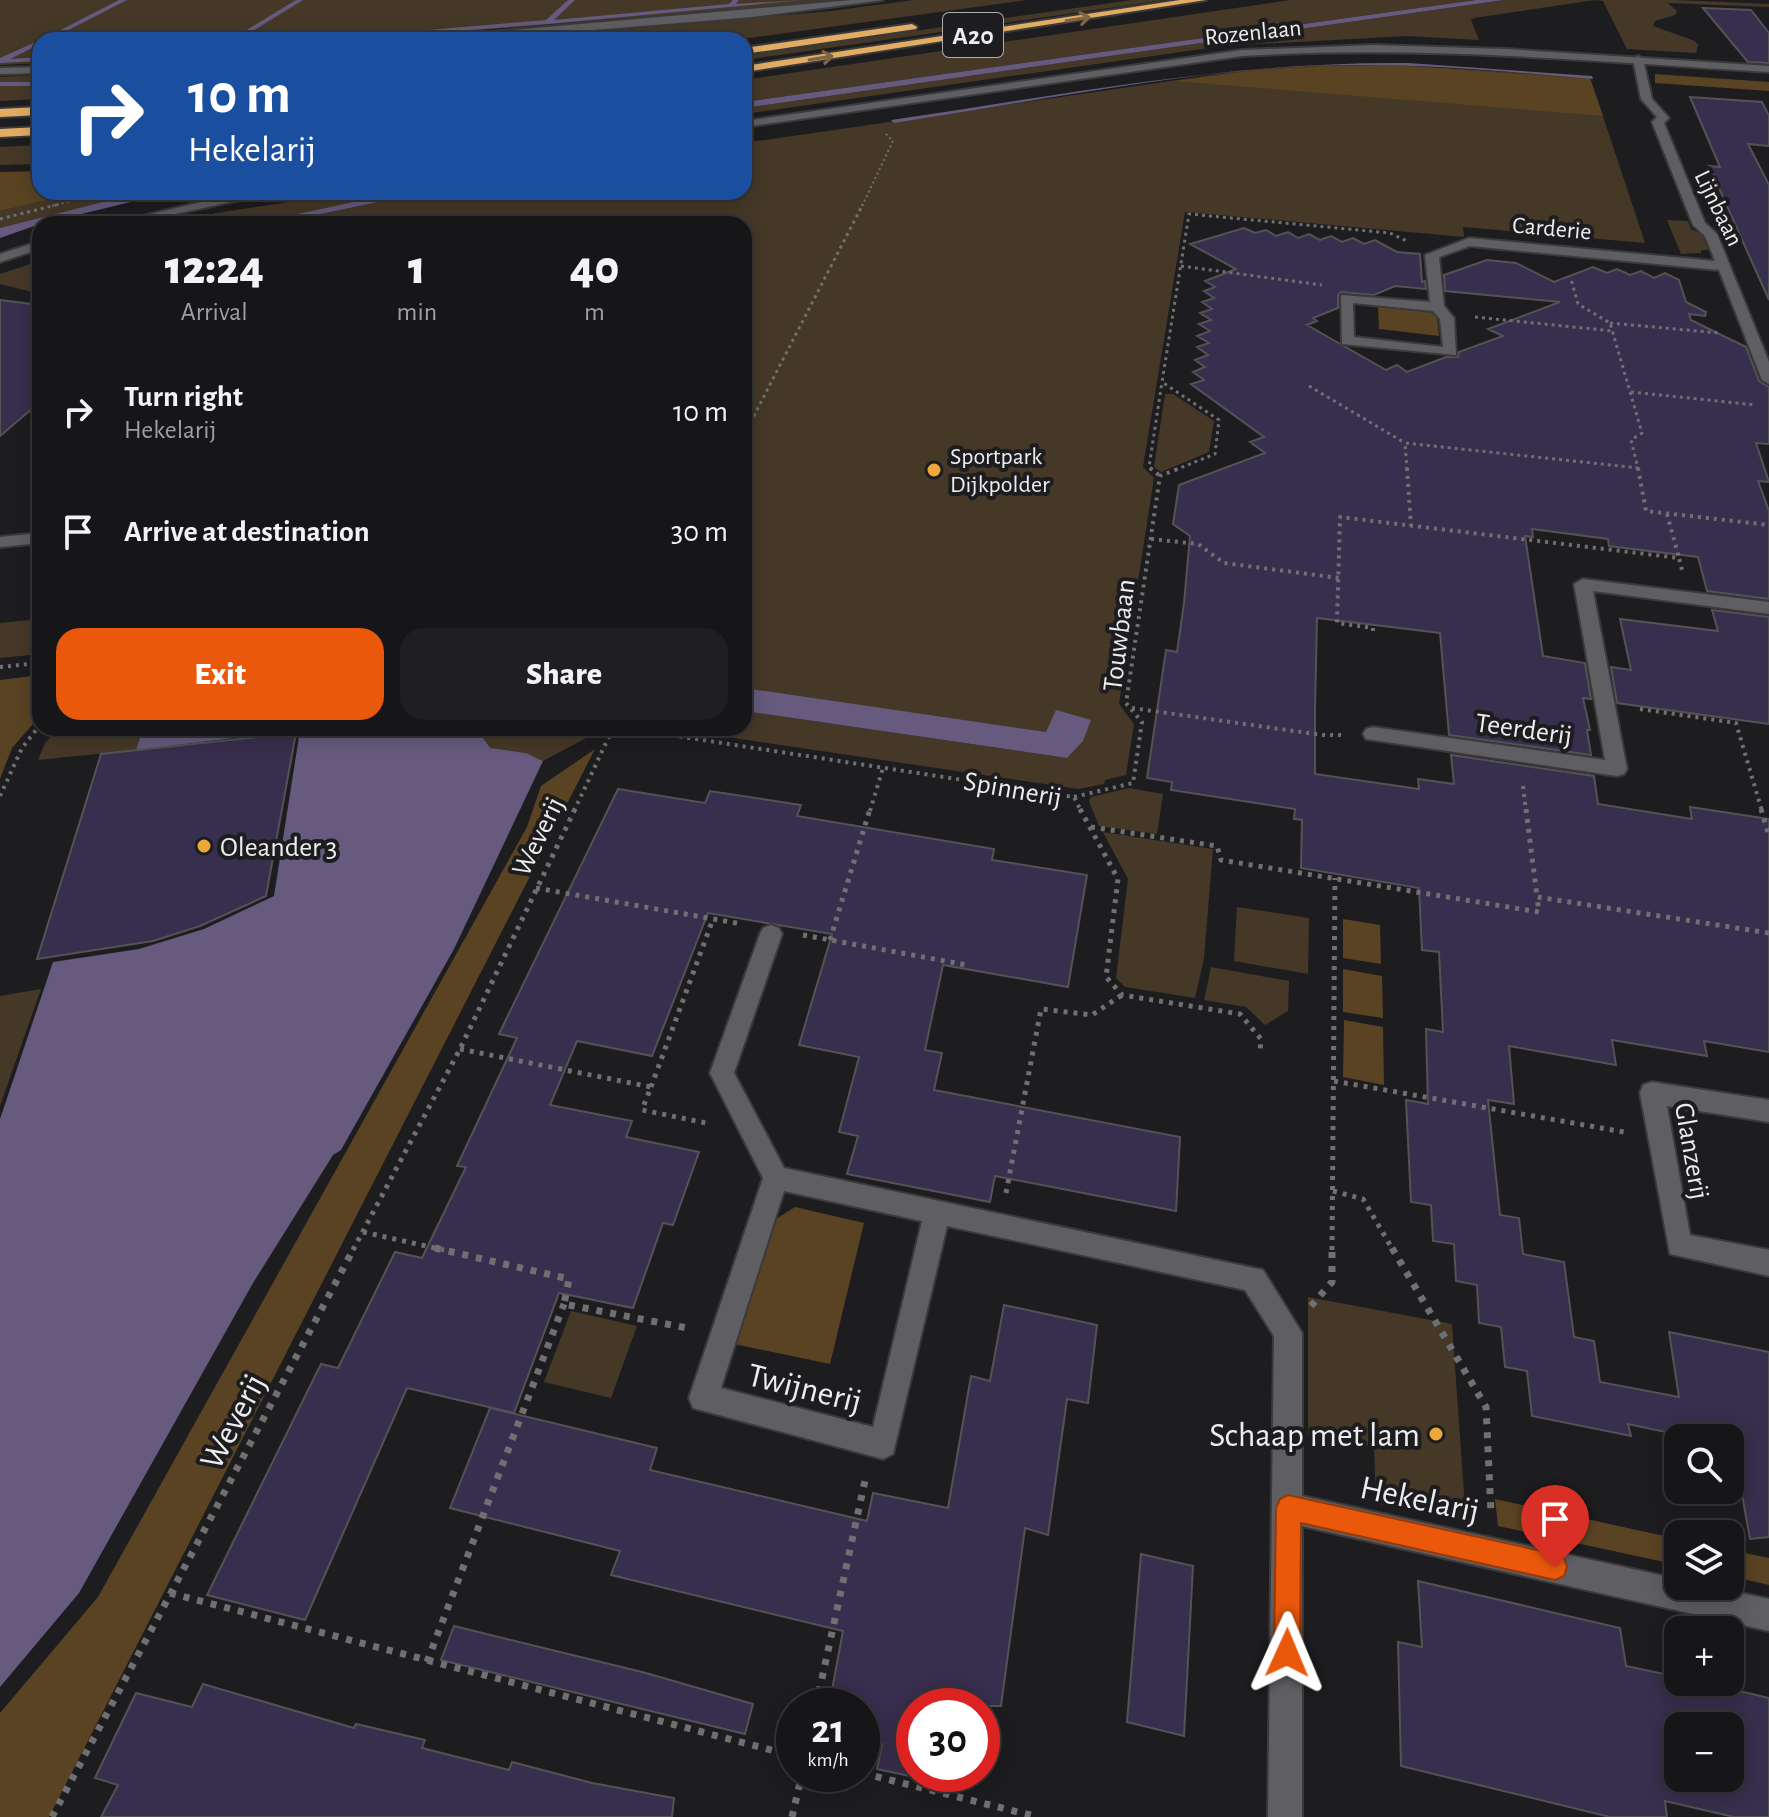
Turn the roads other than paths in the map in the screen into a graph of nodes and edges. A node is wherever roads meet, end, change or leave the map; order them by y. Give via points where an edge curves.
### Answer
1 (878, 0) edge
2 (1201, 0) edge
3 (929, 25) dead end
4 (531, 32) edge
5 (752, 50) edge
6 (1638, 59) junction
7 (752, 68) edge
8 (1769, 69) edge
9 (32, 70) edge
10 (0, 71) edge
11 (32, 111) edge
12 (0, 113) edge
13 (752, 123) edge
14 (32, 131) edge
15 (0, 133) edge
16 (216, 200) edge
17 (148, 216) edge
18 (32, 248) edge
19 (0, 258) edge
20 (1722, 266) junction
21 (1440, 311) junction
22 (1769, 380) edge
23 (32, 539) edge
24 (0, 542) edge
25 (1769, 608) edge
26 (1373, 734) road end
27 (771, 934) dead end
28 (1769, 1111) edge
29 (776, 1178) junction
30 (937, 1213) junction
31 (1769, 1263) edge
32 (1288, 1508) junction
33 (1769, 1615) edge
34 (1285, 1817) edge

1 - 4 street
7 -> 2 highway, A20
3 - 5 highway, A20
6 - 8 street, Rozenlaan
6 - 13 street, Rozenlaan via 1428,46 1287,49
6 - 20 street, Lijnbaan via 1642,83 1663,118 1658,122 1699,225 1711,234
9 - 10 street
11 - 12 highway
14 - 15 highway
16 - 17 street
18 - 19 street
20 - 21 street, Carderie via 1469,242 1432,255
20 - 22 street, Lijnbaan
21 - 21 street via 1346,298 1347,341 1451,352 1447,318
23 - 24 street
25 - 26 street, Teerderij via 1583,584 1617,769
27 - 29 street via 722,1073
28 - 31 street, Glanzerij via 1652,1093 1679,1245
29 - 30 street
29 - 30 street, Twijnerij via 703,1398 883,1444
30 - 32 street via 1253,1279 1288,1333
32 - 33 street, Hekelarij
32 - 34 street

